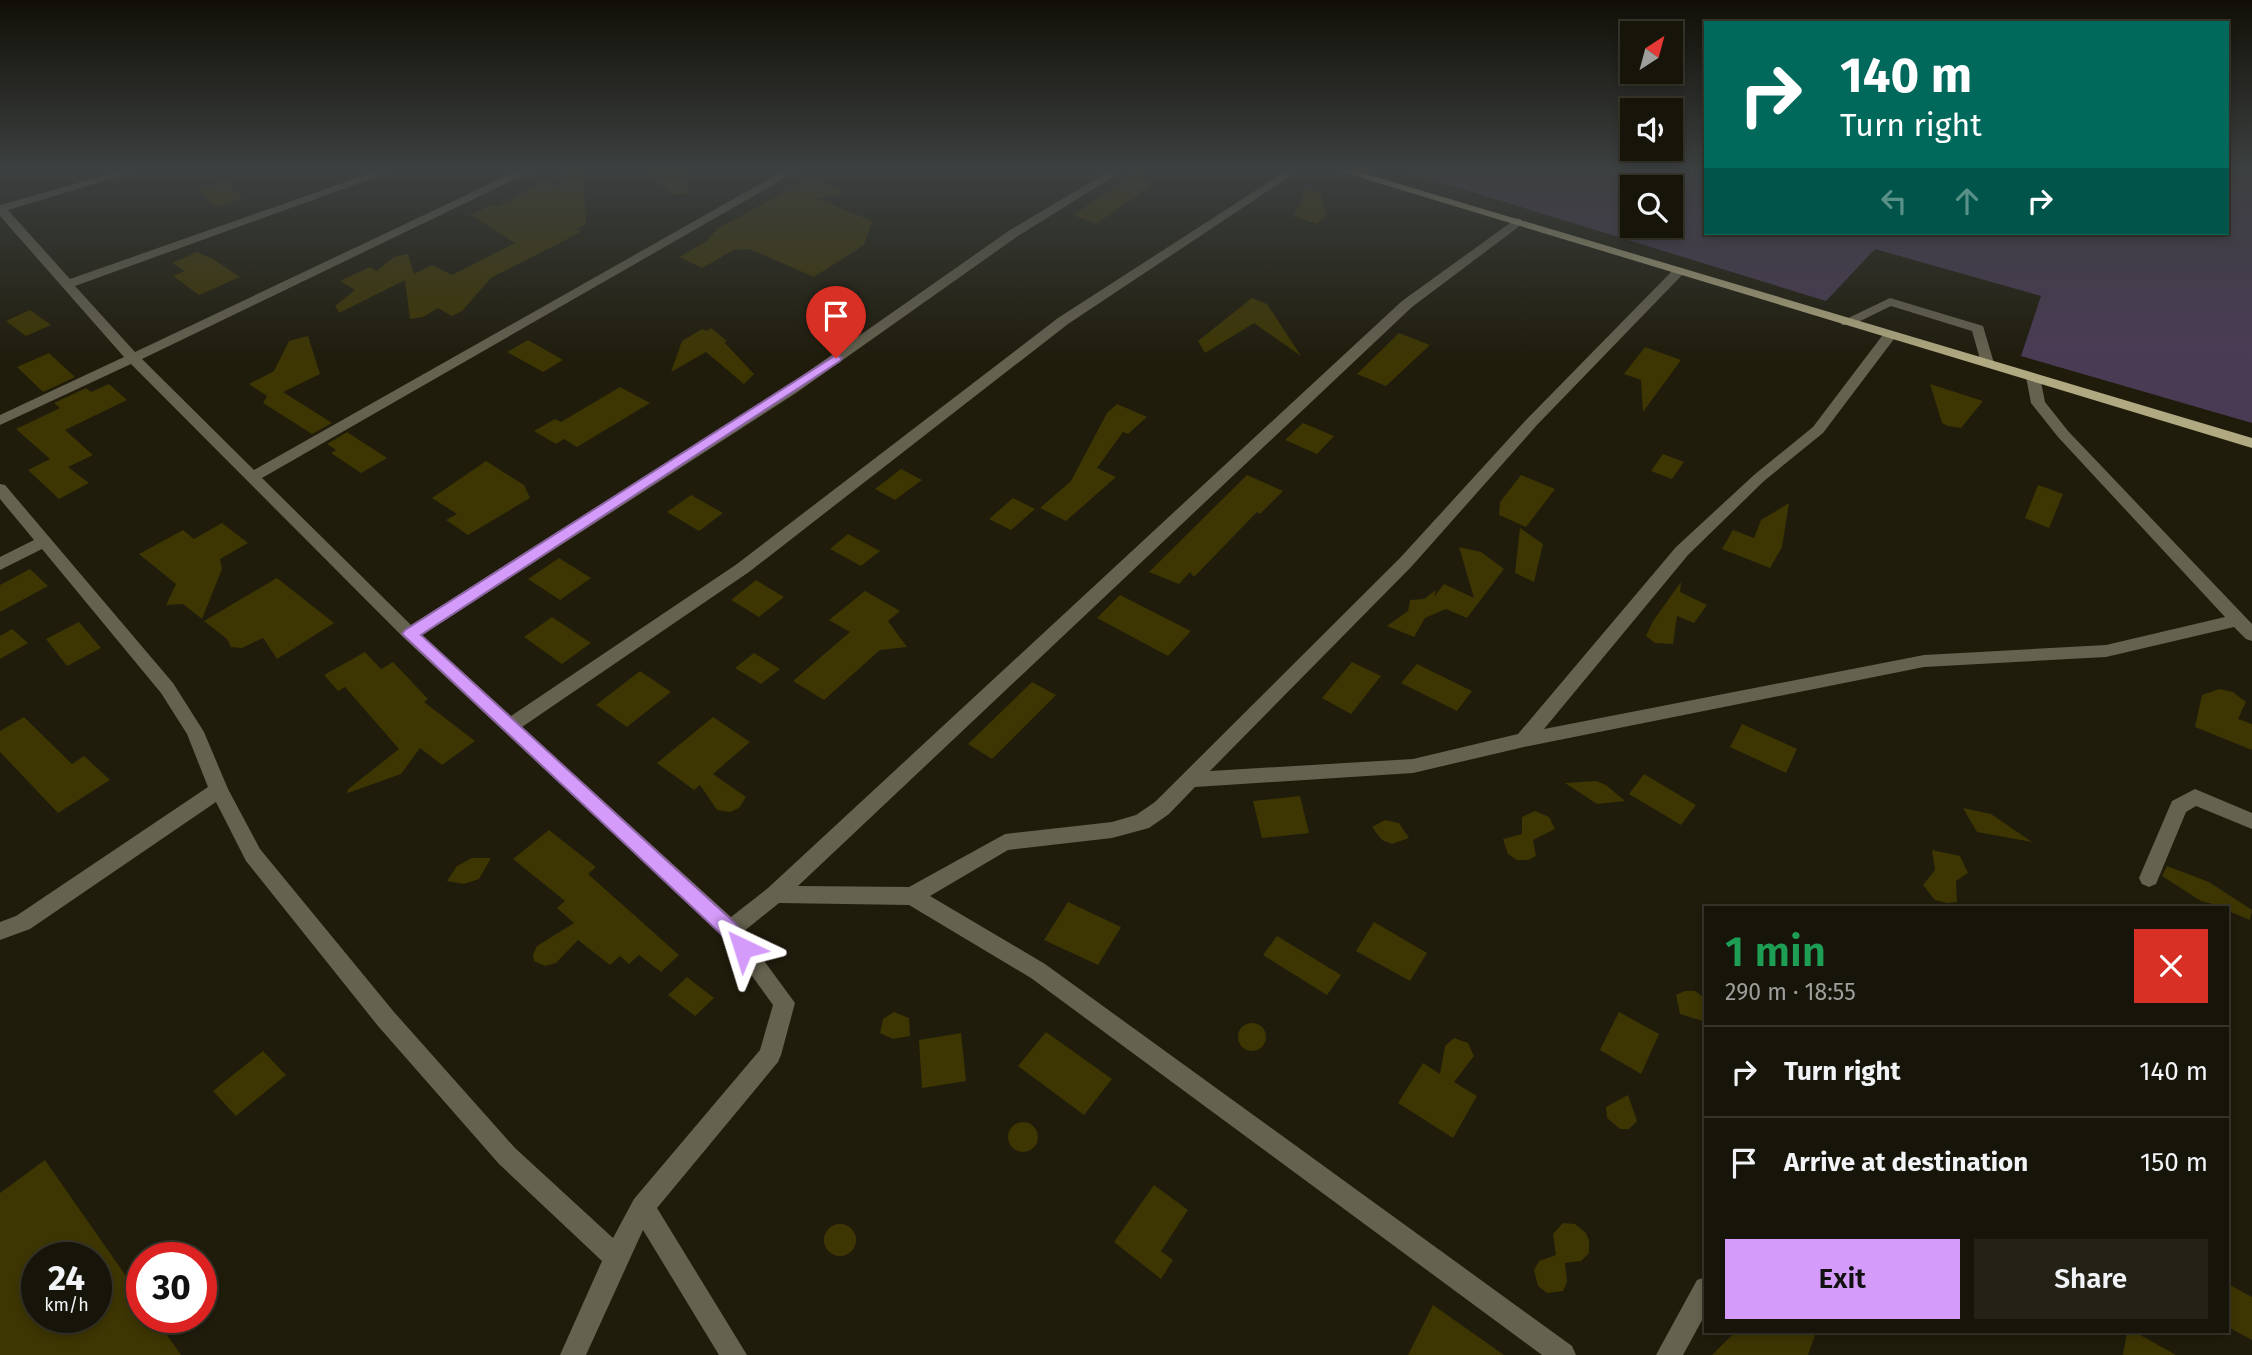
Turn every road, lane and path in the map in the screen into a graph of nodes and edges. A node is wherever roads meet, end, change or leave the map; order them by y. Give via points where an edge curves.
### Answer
1 (23, 234) edge
2 (208, 234) edge
3 (394, 234) edge
4 (680, 234) edge
5 (1012, 234) edge
6 (1196, 234) edge
7 (1501, 234) edge
8 (1557, 234) edge
9 (1679, 271) junction
10 (68, 284) junction
11 (1847, 322) junction
12 (1890, 335) junction
13 (135, 359) junction
14 (1987, 363) junction
15 (2033, 377) junction
16 (0, 421) edge
17 (2252, 443) edge
18 (252, 477) junction
19 (0, 489) edge
20 (44, 541) junction
21 (0, 564) edge
22 (2236, 620) junction
23 (410, 634) junction
24 (2252, 635) edge
25 (510, 726) junction
26 (1524, 740) junction
27 (1190, 780) junction
28 (219, 790) junction
29 (2252, 821) edge
30 (2150, 878) dead end
31 (775, 894) junction
32 (912, 896) junction
33 (730, 930) junction
34 (0, 931) edge
35 (642, 1207) junction
36 (617, 1257) junction
37 (1704, 1293) edge
38 (573, 1355) edge
39 (734, 1355) edge
40 (1563, 1355) edge
41 (1669, 1355) edge

1 - 10 street
2 - 10 street
3 - 13 street
4 - 18 street
5 - 23 street via 791,390
6 - 25 street via 1063,321 743,568
7 - 31 street via 1407,304
8 - 9 main road
9 - 11 main road
9 - 27 street via 1532,422 1406,562
10 - 13 street
11 - 12 main road
11 - 14 street via 1890,302 1978,329
12 - 14 main road
12 - 26 street via 1818,430 1682,551
13 - 16 street
13 - 18 street
14 - 15 main road
15 - 17 main road
15 - 22 street via 2038,403 2063,433
18 - 23 street
19 - 20 street
20 - 21 street
20 - 28 street via 167,688 195,732
22 - 24 street
22 - 26 street via 2106,651 1924,662
23 - 25 street
25 - 33 street
26 - 27 street via 1413,766
27 - 32 street via 1142,822 1112,830 1005,842
28 - 34 street via 23,923
28 - 36 street via 253,855 386,1019 507,1156
29 - 30 street via 2194,797 2179,807
31 - 32 street
31 - 33 street
32 - 40 street via 1038,971
33 - 35 street via 784,1003 770,1055
35 - 36 street
35 - 39 street
36 - 38 street
37 - 41 street

